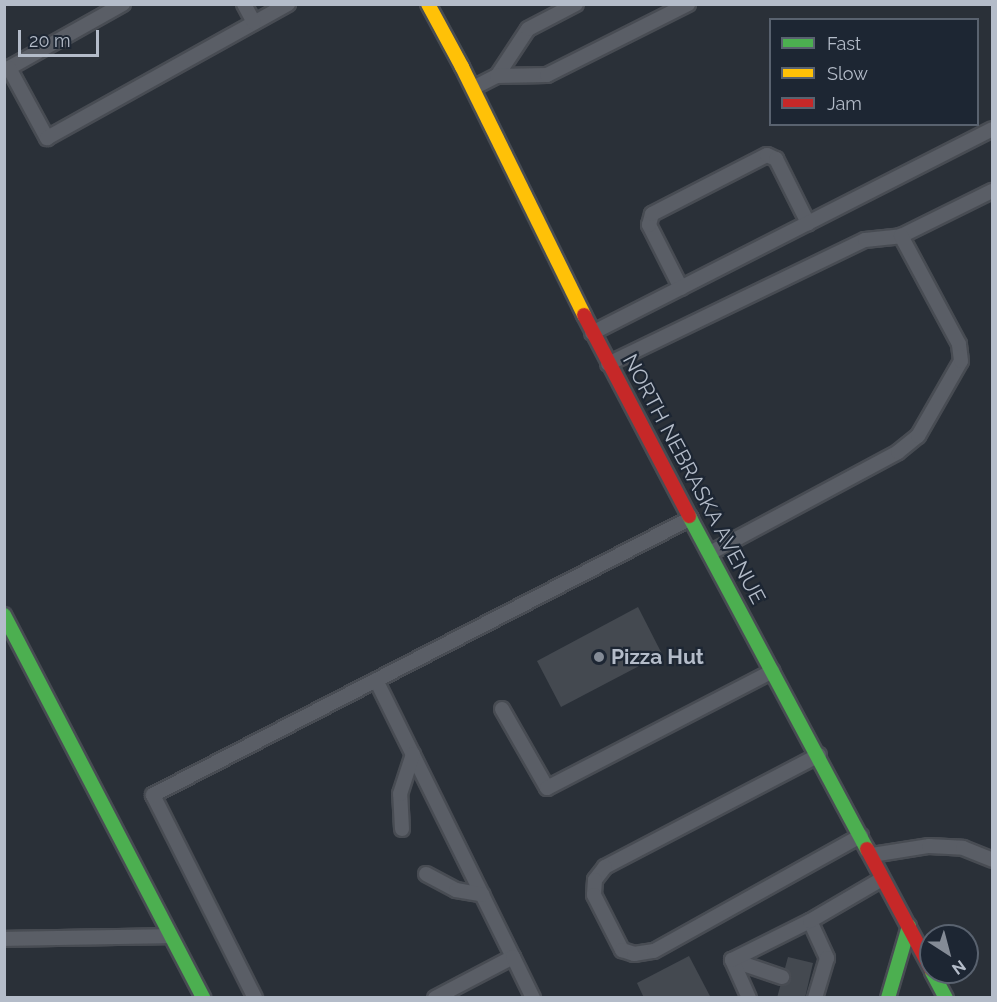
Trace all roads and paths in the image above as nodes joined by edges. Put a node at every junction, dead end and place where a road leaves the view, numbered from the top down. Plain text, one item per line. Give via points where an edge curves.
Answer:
1 (123, 4) edge
2 (244, 4) edge
3 (288, 4) edge
4 (428, 4) edge
5 (576, 4) edge
6 (688, 4) edge
7 (254, 23) junction
8 (497, 76) junction
9 (472, 88) junction
10 (993, 129) edge
11 (993, 191) edge
12 (808, 223) junction
13 (901, 236) junction
14 (681, 288) junction
15 (592, 333) junction
16 (608, 364) junction
17 (691, 518) junction
18 (710, 553) junction
19 (4, 615) edge
20 (773, 671) junction
21 (376, 680) junction
22 (502, 709) dead end
23 (413, 754) junction
24 (819, 755) junction
25 (402, 830) dead end
26 (862, 836) junction
27 (872, 855) junction
28 (993, 860) edge
29 (426, 874) dead end
30 (884, 878) junction
31 (483, 895) junction
32 (810, 921) junction
33 (909, 926) junction
34 (172, 936) junction
35 (4, 939) edge
36 (919, 946) edge
37 (513, 957) junction
38 (732, 960) junction
39 (782, 977) dead end
40 (938, 984) edge
41 (813, 992) edge
42 (203, 998) edge
43 (255, 998) edge
44 (435, 998) edge
45 (533, 998) edge
46 (748, 998) edge
47 (888, 998) edge
48 (945, 998) edge

1 - 7 lane via 9,68 47,138
2 - 7 lane
3 - 7 lane
4 - 9 main road, NORTH NEBRASKA AVENUE
5 - 8 lane via 528,29
6 - 8 lane via 547,75
8 - 9 lane
9 - 15 main road, NORTH NEBRASKA AVENUE
10 - 12 lane
11 - 13 lane
12 - 14 lane
12 - 14 lane via 776,159 767,155 652,213 649,225
13 - 16 lane via 865,240
13 - 18 lane via 959,344 961,361 918,436 898,452
14 - 15 lane
15 - 16 main road, NORTH NEBRASKA AVENUE
16 - 17 main road, NORTH NEBRASKA AVENUE
17 - 18 main road, NORTH NEBRASKA AVENUE
17 - 21 lane
18 - 20 main road, NORTH NEBRASKA AVENUE
19 - 34 main road
20 - 22 lane via 547,788
20 - 24 main road, NORTH NEBRASKA AVENUE
21 - 23 lane
21 - 43 lane via 153,795
23 - 25 lane via 400,794
23 - 31 lane
24 - 26 main road, NORTH NEBRASKA AVENUE
24 - 26 lane via 605,867 595,880 594,895 622,950 634,954 654,951
26 - 27 main road, NORTH NEBRASKA AVENUE
27 - 28 lane via 929,846 963,848
27 - 30 main road, NORTH NEBRASKA AVENUE
29 - 31 lane via 456,890
30 - 32 lane
30 - 33 main road, NORTH NEBRASKA AVENUE
31 - 37 lane
32 - 38 lane
32 - 41 lane via 827,958
33 - 36 main road, NORTH NEBRASKA AVENUE
33 - 47 main road
34 - 35 lane
34 - 42 main road
37 - 44 lane
37 - 45 lane
38 - 39 lane
38 - 46 lane
40 - 48 main road, NORTH NEBRASKA AVENUE

